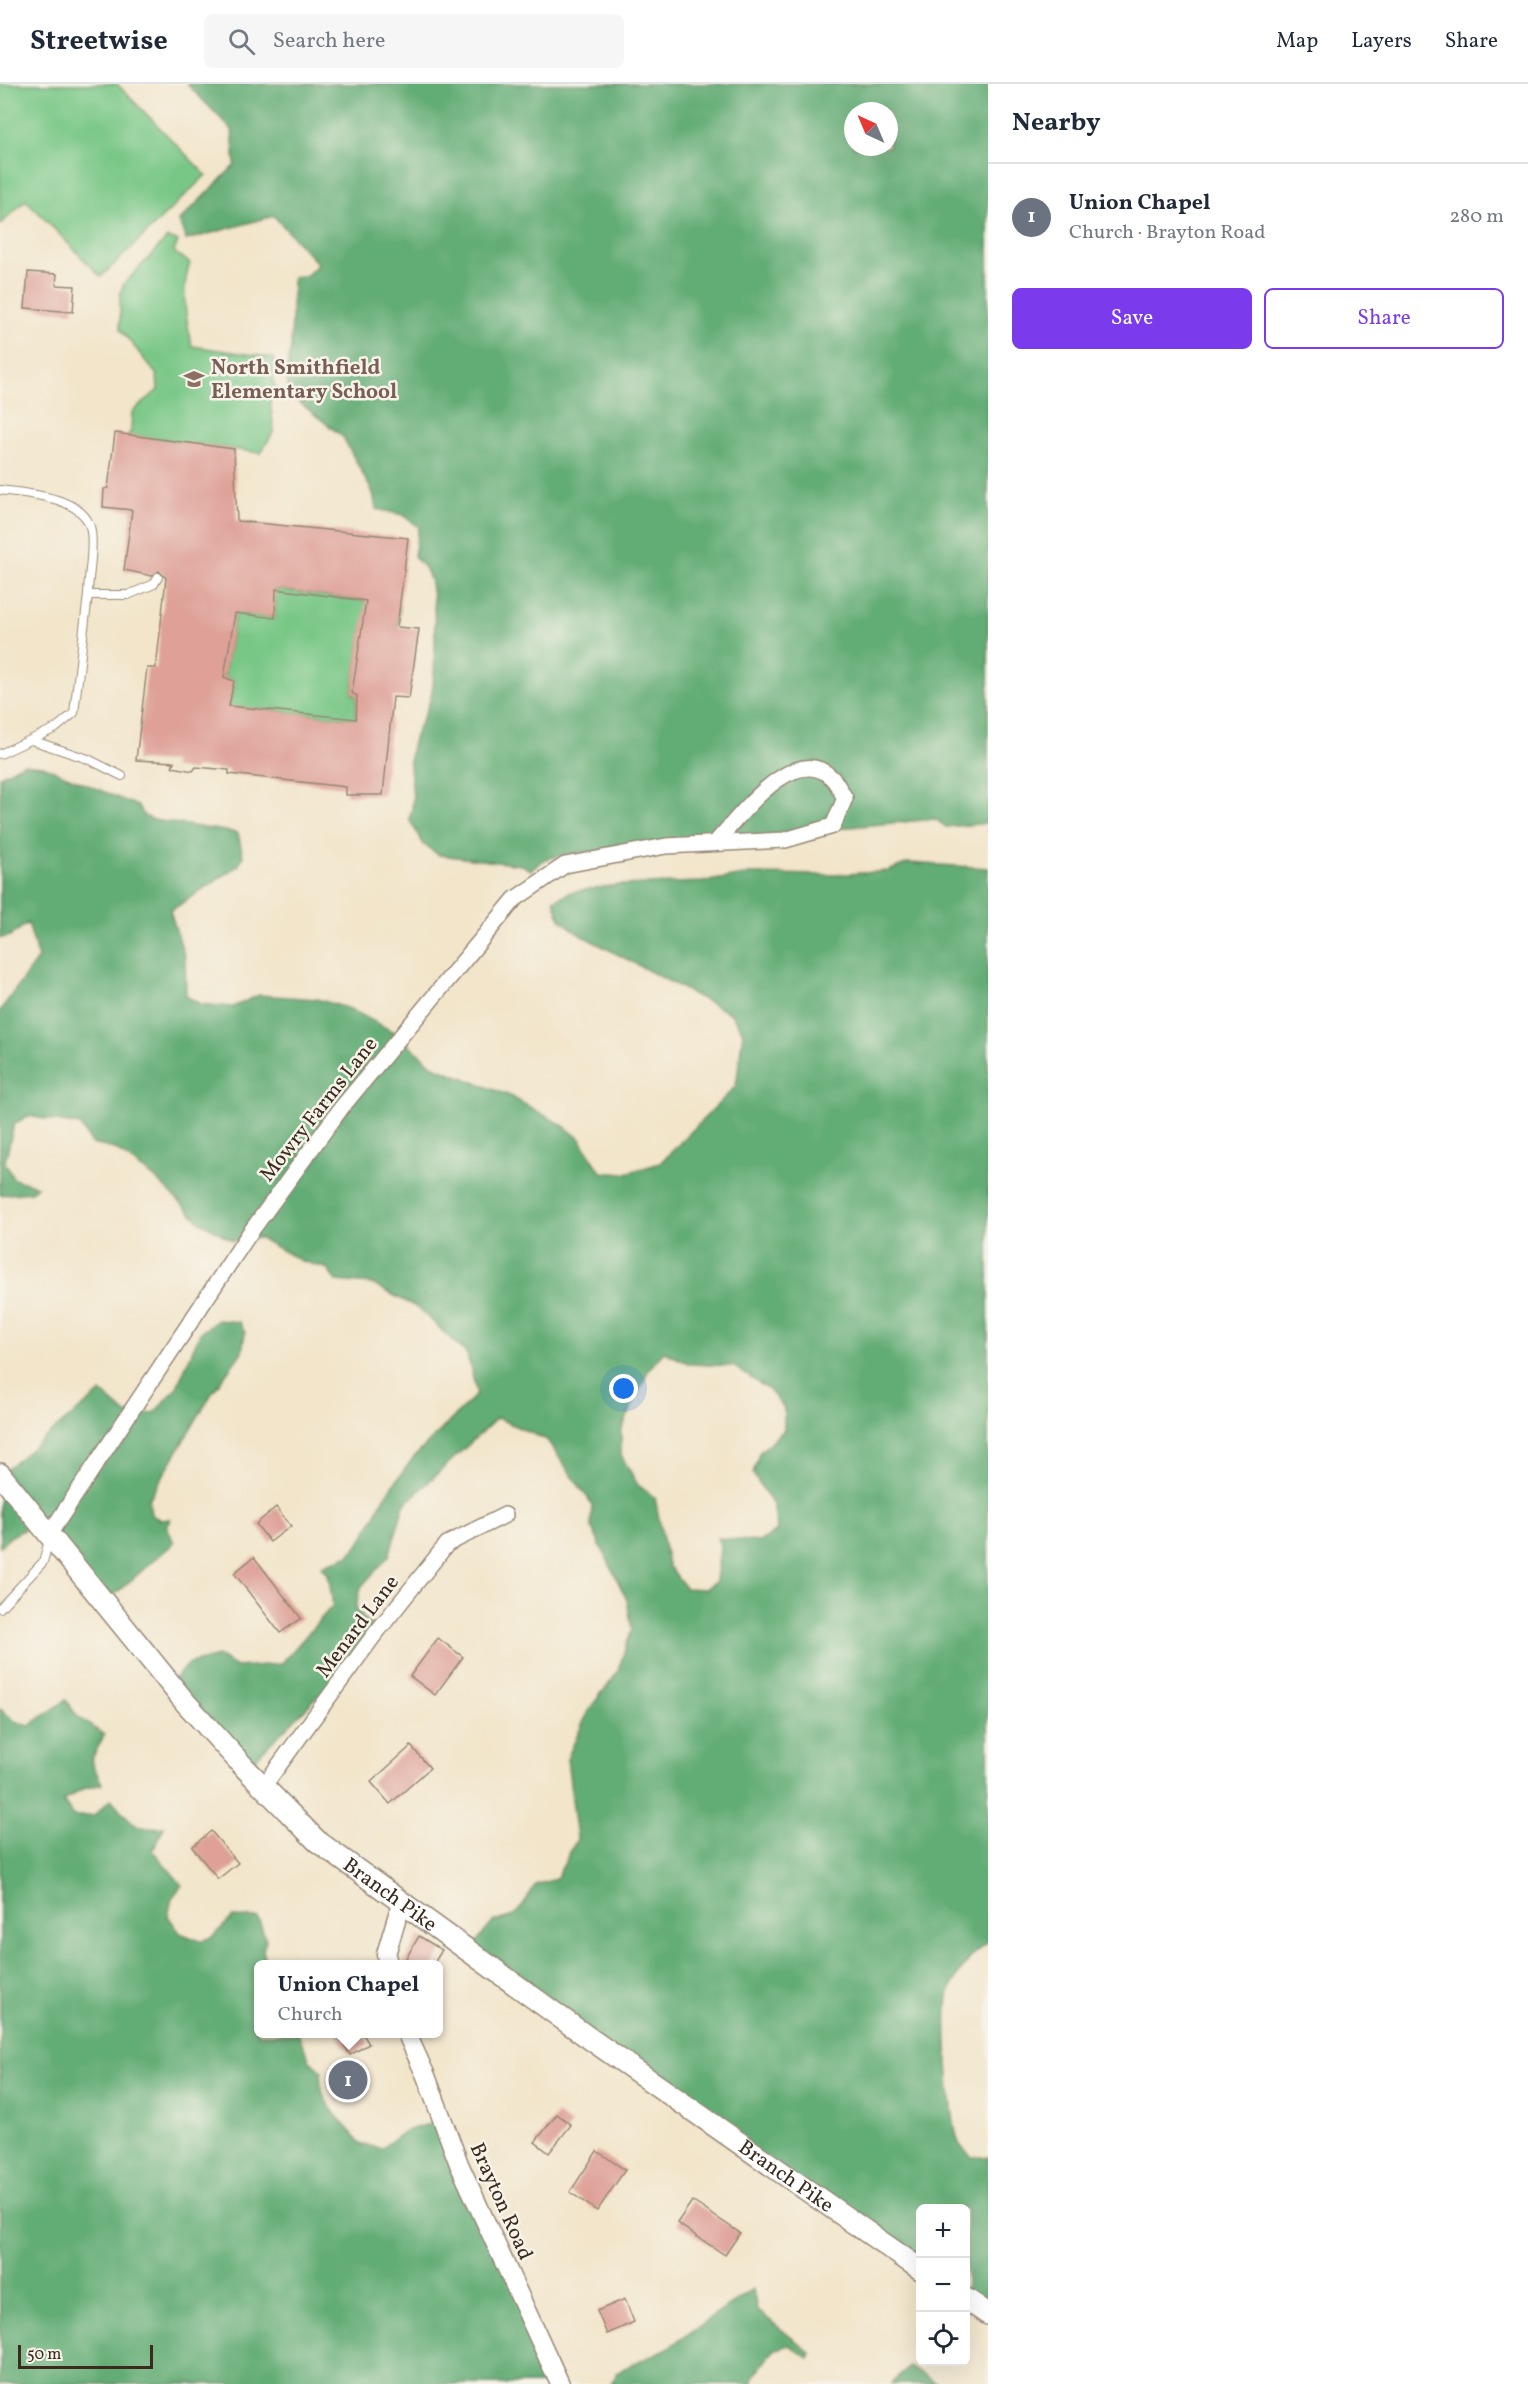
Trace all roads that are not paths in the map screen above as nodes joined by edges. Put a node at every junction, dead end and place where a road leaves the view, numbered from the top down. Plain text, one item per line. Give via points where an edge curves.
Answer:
1 (0, 490) edge
2 (158, 577) dead end
3 (88, 596) junction
4 (31, 740) junction
5 (0, 754) edge
6 (122, 776) dead end
7 (715, 843) junction
8 (0, 1474) edge
9 (505, 1515) dead end
10 (50, 1533) junction
11 (0, 1608) edge
12 (264, 1787) junction
13 (401, 1904) junction
14 (387, 1960) edge
15 (409, 2038) edge
16 (916, 2265) edge
17 (970, 2302) edge
18 (988, 2314) edge
19 (560, 2384) edge

1 - 3 lane via 59,499 80,512 91,529
2 - 3 lane via 154,584 128,595
3 - 4 lane via 74,713 56,728
4 - 5 lane
4 - 6 lane via 88,759
7 - 7 street, Mowry Farms Lane via 785,840 833,826 845,798 832,777 810,766 786,772
7 - 10 street, Mowry Farms Lane via 666,846 565,865 515,899 342,1107 269,1207
8 - 10 main road, Branch Pike
9 - 12 street, Menard Lane via 447,1544 372,1638
10 - 11 lane via 43,1562
10 - 12 main road, Branch Pike via 185,1702
12 - 13 main road, Branch Pike via 317,1841
13 - 14 street
13 - 16 main road, Branch Pike
15 - 19 street, Brayton Road via 459,2164
17 - 18 main road

